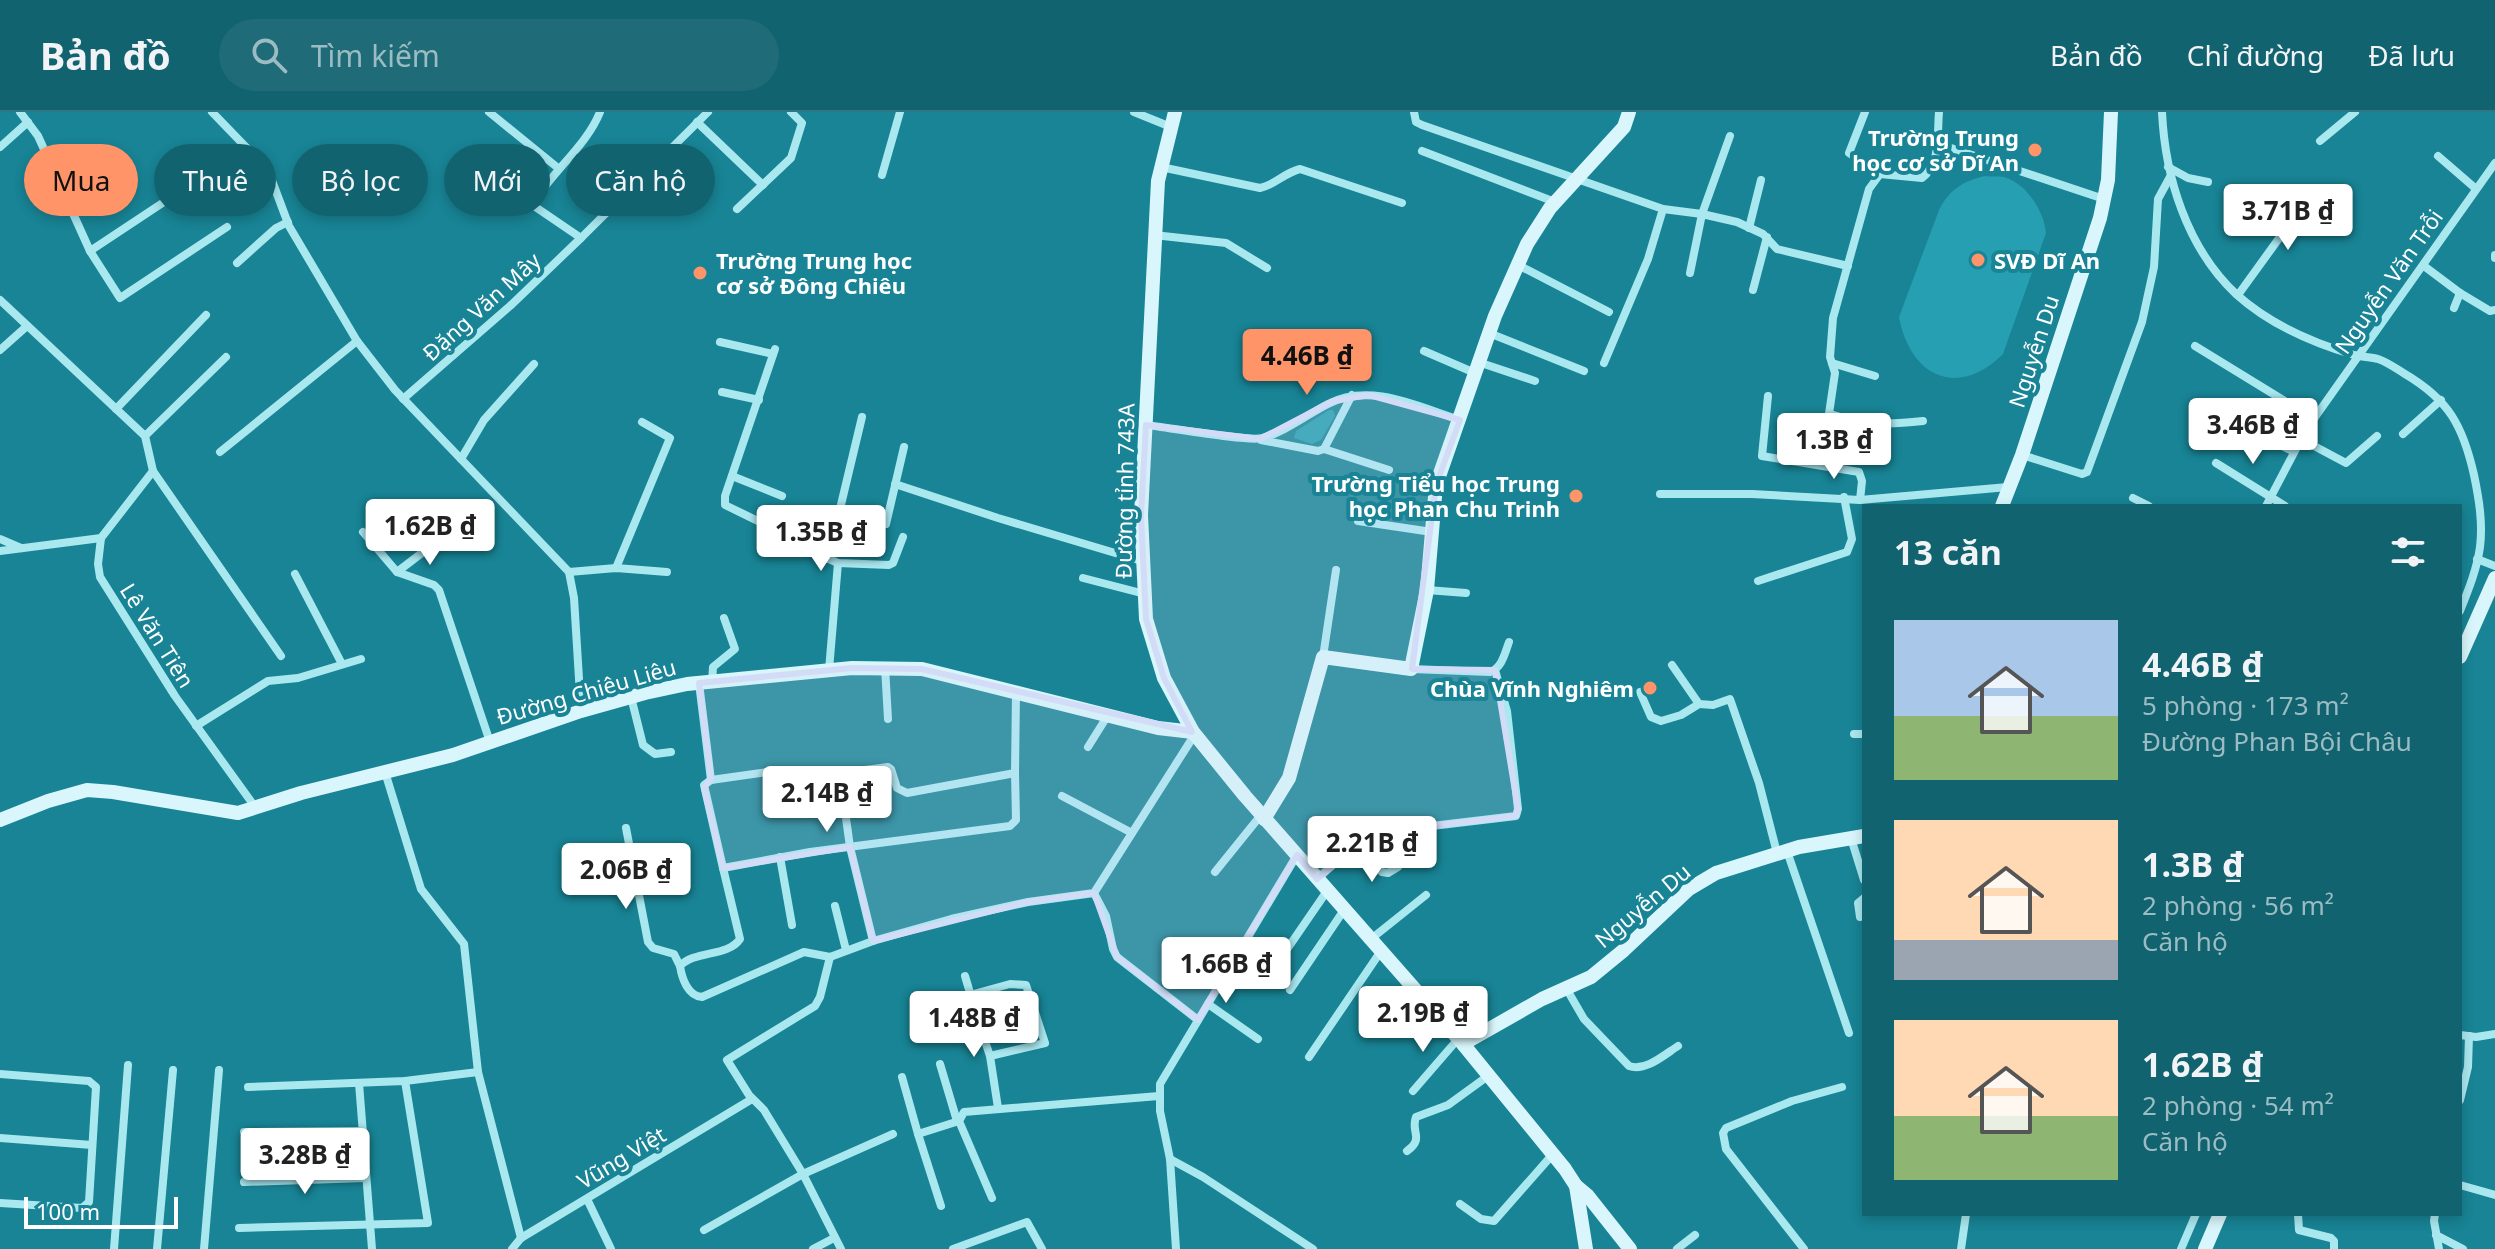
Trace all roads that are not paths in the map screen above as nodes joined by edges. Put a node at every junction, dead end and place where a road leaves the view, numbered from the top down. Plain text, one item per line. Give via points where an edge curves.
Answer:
1 (20, 112) edge
2 (212, 112) edge
3 (489, 112) edge
4 (600, 112) edge
5 (708, 112) edge
6 (791, 112) edge
7 (900, 112) edge
8 (1134, 112) edge
9 (1414, 112) edge
10 (1629, 112) edge
11 (1865, 112) edge
12 (1939, 112) edge
13 (2111, 112) edge
14 (2162, 112) edge
15 (2355, 112) edge
16 (1173, 119) edge
17 (28, 122) junction
18 (697, 122) junction
19 (1730, 136) dead end
20 (2320, 141) dead end
21 (1936, 143) junction
22 (0, 147) edge
23 (1422, 151) dead end
24 (2438, 156) dead end
25 (2495, 163) edge
26 (1161, 167) junction
27 (2168, 167) junction
28 (558, 168) junction
29 (1880, 174) junction
30 (882, 175) dead end
31 (1578, 177) junction
32 (2170, 177) junction
33 (1761, 180) dead end
34 (2208, 182) dead end
35 (763, 185) junction
36 (2475, 188) junction
37 (2314, 190) dead end
38 (2104, 199) junction
39 (1555, 202) junction
40 (1402, 203) dead end
41 (154, 209) edge
42 (737, 209) dead end
43 (1663, 209) junction
44 (1702, 214) junction
45 (288, 222) junction
46 (227, 227) dead end
47 (1749, 228) junction
48 (1154, 235) junction
49 (1767, 237) junction
50 (581, 238) junction
51 (90, 251) junction
52 (237, 263) dead end
53 (1518, 265) junction
54 (1848, 266) junction
55 (2424, 266) junction
56 (1267, 268) dead end
57 (1690, 273) dead end
58 (1753, 290) dead end
59 (2460, 293) junction
60 (2238, 295) junction
61 (0, 300) edge
62 (2454, 308) dead end
63 (2495, 310) edge
64 (1609, 312) dead end
65 (206, 315) dead end
66 (27, 326) junction
67 (1489, 333) junction
68 (357, 341) junction
69 (720, 342) dead end
70 (2195, 346) dead end
71 (0, 350) edge
72 (1424, 351) dead end
73 (2358, 356) junction
74 (226, 357) dead end
75 (1604, 363) dead end
76 (1832, 363) junction
77 (534, 364) dead end
78 (1477, 367) junction
79 (1584, 371) dead end
80 (1875, 376) dead end
81 (1535, 381) dead end
82 (722, 392) dead end
83 (1352, 395) junction
84 (1768, 396) dead end
85 (403, 399) junction
86 (759, 400) junction
87 (2441, 400) junction
88 (116, 409) junction
89 (1830, 414) junction
90 (862, 417) dead end
91 (2314, 419) junction
92 (1460, 420) junction
93 (1923, 421) dead end
94 (2234, 421) dead end
95 (642, 422) dead end
96 (1146, 425) junction
97 (1826, 434) dead end
98 (2403, 434) dead end
99 (145, 436) junction
100 (2377, 436) dead end
101 (1260, 439) junction
102 (2301, 439) junction
103 (904, 447) dead end
104 (1324, 449) junction
105 (220, 452) dead end
106 (2294, 452) junction
107 (2022, 455) junction
108 (461, 459) junction
109 (2216, 463) dead end
110 (1389, 470) dead end
111 (153, 471) junction
112 (732, 476) junction
113 (895, 484) junction
114 (2008, 487) junction
115 (1660, 494) dead end
116 (782, 496) dead end
117 (1844, 497) junction
118 (2133, 498) dead end
119 (1860, 500) junction
120 (2268, 502) edge
121 (2003, 504) edge
122 (2145, 504) edge
123 (417, 507) dead end
124 (1358, 521) dead end
125 (886, 524) dead end
126 (363, 532) dead end
127 (1432, 532) junction
128 (444, 536) dead end
129 (903, 537) dead end
130 (101, 538) junction
131 (0, 539) edge
132 (371, 542) junction
133 (22, 548) junction
134 (0, 551) edge
135 (828, 559) junction
136 (2477, 559) junction
137 (1142, 561) junction
138 (838, 563) junction
139 (2495, 566) edge
140 (616, 568) junction
141 (1336, 570) dead end
142 (397, 572) junction
143 (569, 572) junction
144 (667, 572) dead end
145 (295, 574) dead end
146 (1083, 578) dead end
147 (2495, 578) edge
148 (2462, 579) edge
149 (1758, 581) dead end
150 (2471, 582) junction
151 (1427, 590) junction
152 (1466, 593) dead end
153 (1145, 594) junction
154 (2462, 606) edge
155 (724, 618) dead end
156 (1509, 642) dead end
157 (2462, 652) edge
158 (281, 656) dead end
159 (1323, 657) junction
160 (361, 659) dead end
161 (342, 664) junction
162 (1672, 665) dead end
163 (885, 667) junction
164 (1411, 669) junction
165 (829, 670) junction
166 (1495, 670) junction
167 (705, 683) junction
168 (1016, 691) junction
169 (1640, 692) dead end
170 (631, 697) junction
171 (1699, 704) junction
172 (581, 711) junction
173 (1108, 715) junction
174 (888, 719) dead end
175 (196, 726) junction
176 (1194, 733) junction
177 (1854, 734) dead end
178 (1862, 734) edge
179 (490, 742) junction
180 (1088, 747) dead end
181 (671, 752) dead end
182 (781, 770) dead end
183 (385, 772) junction
184 (1015, 773) junction
185 (811, 777) dead end
186 (711, 780) junction
187 (1062, 796) dead end
188 (255, 807) junction
189 (845, 811) junction
190 (863, 811) dead end
191 (803, 813) dead end
192 (1262, 817) junction
193 (0, 820) edge
194 (626, 828) dead end
195 (1132, 833) junction
196 (1858, 837) edge
197 (850, 847) junction
198 (1356, 847) junction
199 (1782, 852) junction
200 (1297, 855) junction
201 (780, 857) junction
202 (1862, 866) edge
203 (1398, 867) dead end
204 (723, 868) junction
205 (1215, 872) dead end
206 (1317, 879) junction
207 (1327, 891) junction
208 (1094, 893) junction
209 (1426, 895) dead end
210 (1862, 900) edge
211 (835, 906) dead end
212 (1344, 910) junction
213 (1860, 917) dead end
214 (792, 925) dead end
215 (1371, 939) junction
216 (873, 941) junction
217 (846, 950) junction
218 (1381, 951) junction
219 (830, 957) junction
220 (1281, 958) dead end
221 (680, 966) junction
222 (965, 976) dead end
223 (1565, 988) junction
224 (1290, 990) dead end
225 (970, 995) junction
226 (1208, 1004) junction
227 (1198, 1020) junction
228 (1849, 1033) dead end
229 (2495, 1034) edge
230 (2465, 1036) edge
231 (1258, 1039) dead end
232 (1460, 1041) junction
233 (1678, 1046) dead end
234 (990, 1056) junction
235 (1309, 1057) dead end
236 (940, 1064) dead end
237 (128, 1065) dead end
238 (173, 1070) dead end
239 (219, 1070) dead end
240 (478, 1072) junction
241 (0, 1074) edge
242 (1488, 1076) junction
243 (902, 1077) dead end
244 (405, 1081) junction
245 (359, 1083) junction
246 (248, 1087) dead end
247 (1842, 1087) dead end
248 (1413, 1091) dead end
249 (2462, 1092) edge
250 (1159, 1096) junction
251 (752, 1099) junction
252 (998, 1108) junction
253 (958, 1122) junction
254 (363, 1131) junction
255 (244, 1132) dead end
256 (893, 1134) dead end
257 (918, 1134) junction
258 (0, 1138) edge
259 (92, 1145) junction
260 (1407, 1151) dead end
261 (1553, 1154) junction
262 (1170, 1159) junction
263 (803, 1174) junction
264 (365, 1178) junction
265 (244, 1182) dead end
266 (1576, 1186) junction
267 (2462, 1186) edge
268 (2495, 1195) edge
269 (992, 1198) dead end
270 (587, 1199) junction
271 (0, 1203) edge
272 (1460, 1204) dead end
273 (941, 1206) dead end
274 (1966, 1216) edge
275 (2195, 1216) edge
276 (2219, 1216) edge
277 (2298, 1216) edge
278 (2435, 1216) edge
279 (371, 1225) junction
280 (239, 1228) dead end
281 (704, 1230) dead end
282 (1695, 1235) dead end
283 (2436, 1235) junction
284 (521, 1238) junction
285 (834, 1238) junction
286 (114, 1249) edge
287 (157, 1249) edge
288 (204, 1249) edge
289 (372, 1249) edge
290 (512, 1249) edge
291 (611, 1249) edge
292 (813, 1249) edge
293 (841, 1249) edge
294 (953, 1249) edge
295 (1042, 1249) edge
296 (1176, 1249) edge
297 (1313, 1249) edge
298 (1586, 1249) edge
299 (1630, 1249) edge
300 (1677, 1249) edge
301 (1804, 1249) edge
302 (1961, 1249) edge
303 (2181, 1249) edge
304 (2205, 1249) edge
305 (2334, 1249) edge
306 (2439, 1249) edge
307 (2463, 1249) edge

1 - 17 street
2 - 45 street via 268,170
3 - 28 street
4 - 28 street
5 - 18 street, Đặng Văn Mây
6 - 35 street via 802,123 791,158
7 - 30 street
8 - 16 street
9 - 31 street via 1422,125
10 - 31 street via 1624,127
11 - 29 street via 1849,153
12 - 21 street
13 - 38 street, Nguyễn Du
14 - 27 street
15 - 20 street
16 - 26 street, Đường tỉnh 743A
17 - 22 street
17 - 51 street
18 - 35 street
18 - 50 street, Đặng Văn Mây
19 - 44 street
21 - 29 street via 1931,171 1922,178
21 - 38 street
23 - 39 street
24 - 36 street
25 - 36 street, Nguyễn Văn Trỗi
26 - 40 street via 1260,188 1300,169
26 - 48 street, Đường tỉnh 743A
27 - 32 street
27 - 34 street
28 - 50 street via 534,206
29 - 54 street via 1869,189
31 - 39 street
31 - 43 street
32 - 60 street via 2180,208 2210,263
32 - 107 street via 2158,199 2154,267 2142,322 2087,472
33 - 47 street
35 - 42 street
36 - 55 street, Nguyễn Văn Trỗi
37 - 60 street
38 - 107 street, Nguyễn Du
39 - 53 street
41 - 51 street
43 - 44 street
43 - 75 street
44 - 47 street
44 - 57 street
45 - 52 street
45 - 68 street
46 - 51 street via 120,298
47 - 49 street
48 - 56 street via 1226,243
48 - 96 street, Đường tỉnh 743A
49 - 54 street via 1782,251
49 - 58 street
50 - 85 street, Đặng Văn Mây
53 - 64 street
53 - 67 street
54 - 76 street via 1833,318
55 - 59 street
55 - 73 street, Nguyễn Văn Trỗi
59 - 62 street
59 - 63 street
60 - 73 street via 2291,330
61 - 66 street
65 - 88 street
66 - 71 street
66 - 88 street
67 - 78 street
67 - 79 street
68 - 85 street
68 - 105 street
69 - 86 street via 774,351
70 - 91 street
72 - 78 street
73 - 87 street via 2377,359
73 - 91 street, Nguyễn Văn Trỗi
74 - 99 street
76 - 80 street
76 - 89 street
77 - 108 street via 484,420
78 - 81 street
78 - 92 street
82 - 86 street
83 - 92 street via 1384,396
83 - 101 street
83 - 104 street
84 - 119 street via 1762,456 1859,472
85 - 108 street
86 - 112 street
87 - 98 street
87 - 136 street via 2467,443 2481,522
88 - 99 street
89 - 93 street via 1880,425
89 - 97 street
90 - 135 street
91 - 102 street, Nguyễn Văn Trỗi
92 - 127 street via 1436,485
94 - 106 street
95 - 140 street via 670,438
96 - 101 street
96 - 137 street, Đường tỉnh 743A
99 - 111 street
100 - 102 street via 2346,463
101 - 104 street
102 - 106 street, Nguyễn Văn Trỗi
103 - 113 street
104 - 110 street
106 - 120 street, Nguyễn Văn Trỗi
107 - 114 street, Nguyễn Du
108 - 143 street
109 - 120 street
111 - 130 street
111 - 158 street
112 - 116 street
112 - 135 street via 724,501 728,508
113 - 125 street
113 - 137 street
114 - 119 street
114 - 121 street, Nguyễn Du
115 - 117 street
117 - 119 street
117 - 149 street via 1852,539 1847,552
118 - 122 street
123 - 132 street
124 - 127 street
126 - 132 street
127 - 151 street
128 - 142 street
129 - 138 street via 889,565
130 - 133 street
130 - 175 street, Lê Văn Tiên via 100,577
131 - 133 street
132 - 142 street
133 - 134 street
135 - 138 street
136 - 139 street
136 - 150 street
137 - 153 street, Đường tỉnh 743A
138 - 165 street
140 - 143 street
140 - 144 street
141 - 159 street
142 - 179 street via 439,590
143 - 172 street
145 - 161 street
146 - 153 street
147 - 157 street
148 - 150 street
150 - 154 street
151 - 152 street
151 - 164 street
153 - 176 street, Đường tỉnh 743A via 1159,666
155 - 167 street via 735,649 713,667
156 - 166 street
159 - 164 street
159 - 192 street via 1289,778
160 - 161 street
161 - 175 street via 268,681
162 - 171 street
163 - 165 street, Đường Chiêu Liêu
163 - 168 street, Đường Chiêu Liêu via 922,669
163 - 174 street
164 - 166 street
165 - 167 street, Đường Chiêu Liêu
166 - 198 street via 1507,711 1516,816 1373,833
167 - 170 street, Đường Chiêu Liêu
167 - 186 street
168 - 173 street, Đường Chiêu Liêu
168 - 184 street
169 - 171 street via 1651,717 1661,721
170 - 172 street, Đường Chiêu Liêu
170 - 181 street via 643,745 655,754
171 - 199 street via 1730,699
172 - 179 street, Đường Chiêu Liêu
173 - 176 street, Đường Chiêu Liêu
173 - 180 street
175 - 188 street, Lê Văn Tiên
176 - 192 street, Đường tỉnh 743A
176 - 195 street
177 - 178 street
179 - 183 street, Đường Chiêu Liêu
182 - 186 street
183 - 188 street, Đường Chiêu Liêu
183 - 240 street via 421,889 464,944
184 - 185 street via 907,793 897,788 888,767
184 - 197 street via 1016,820 1010,826
186 - 204 street via 704,788
187 - 195 street
188 - 193 street, Đường Chiêu Liêu via 238,813 87,790
189 - 190 street
189 - 191 street
189 - 197 street
192 - 200 street, Đường tỉnh 743A
192 - 205 street
194 - 221 street via 648,942 673,953
195 - 208 street
196 - 199 street, Nguyễn Du
196 - 202 street
197 - 201 street
197 - 216 street
198 - 203 street via 1382,872
198 - 206 street
199 - 223 street, Nguyễn Du via 1716,873 1689,889 1591,977
199 - 228 street
200 - 206 street, Đường tỉnh 743A
200 - 226 street
201 - 204 street
201 - 214 street
204 - 221 street via 738,943
206 - 207 street, Đường tỉnh 743A
207 - 212 street, Đường tỉnh 743A
207 - 220 street
208 - 216 street via 1028,902
208 - 227 street via 1117,957
209 - 215 street
210 - 213 street
211 - 217 street
212 - 215 street, Đường tỉnh 743A
212 - 224 street
215 - 218 street, Đường tỉnh 743A
216 - 217 street
217 - 219 street
218 - 232 street, Đường tỉnh 743A
218 - 235 street
219 - 221 street via 810,951 797,954 702,997 691,994
219 - 251 street via 815,1006 727,1060
222 - 225 street
223 - 232 street, Nguyễn Du
223 - 233 street via 1584,1019 1629,1066 1644,1066
225 - 234 street
225 - 234 street via 1010,984 1029,988 1045,1043
226 - 227 street
226 - 231 street
227 - 250 street via 1165,1073
229 - 230 street
230 - 249 street via 2468,1067
232 - 242 street, Đường tỉnh 743A
232 - 248 street, Nguyễn Du
234 - 252 street
236 - 253 street
237 - 286 street
238 - 287 street
239 - 288 street
240 - 244 street
240 - 284 street
241 - 259 street via 95,1084
242 - 260 street via 1448,1105 1416,1117 1417,1140
242 - 261 street, Đường tỉnh 743A
243 - 257 street
244 - 245 street
244 - 279 street via 429,1219 426,1224
245 - 246 street
245 - 254 street
247 - 301 street via 1792,1101 1723,1133 1726,1149
250 - 252 street
250 - 262 street
251 - 263 street
251 - 270 street, Vũng Việt
252 - 253 street via 964,1112
253 - 257 street
253 - 269 street
254 - 255 street
254 - 264 street
256 - 263 street
257 - 273 street
258 - 259 street
259 - 271 street via 86,1206
261 - 266 street, Đường tỉnh 743A
261 - 272 street via 1494,1221 1481,1219
262 - 296 street
262 - 297 street
263 - 281 street
263 - 285 street
264 - 265 street
264 - 279 street
266 - 298 street, Đường tỉnh 743A
266 - 299 street
267 - 268 street
270 - 284 street, Vũng Việt
270 - 291 street
274 - 302 street
275 - 303 street
276 - 304 street
277 - 305 street via 2299,1230 2331,1238
278 - 283 street
279 - 280 street
279 - 289 street
282 - 300 street
283 - 306 street
283 - 307 street
284 - 290 street, Vũng Việt
285 - 292 street
285 - 293 street
294 - 295 street via 1022,1222 1031,1225

